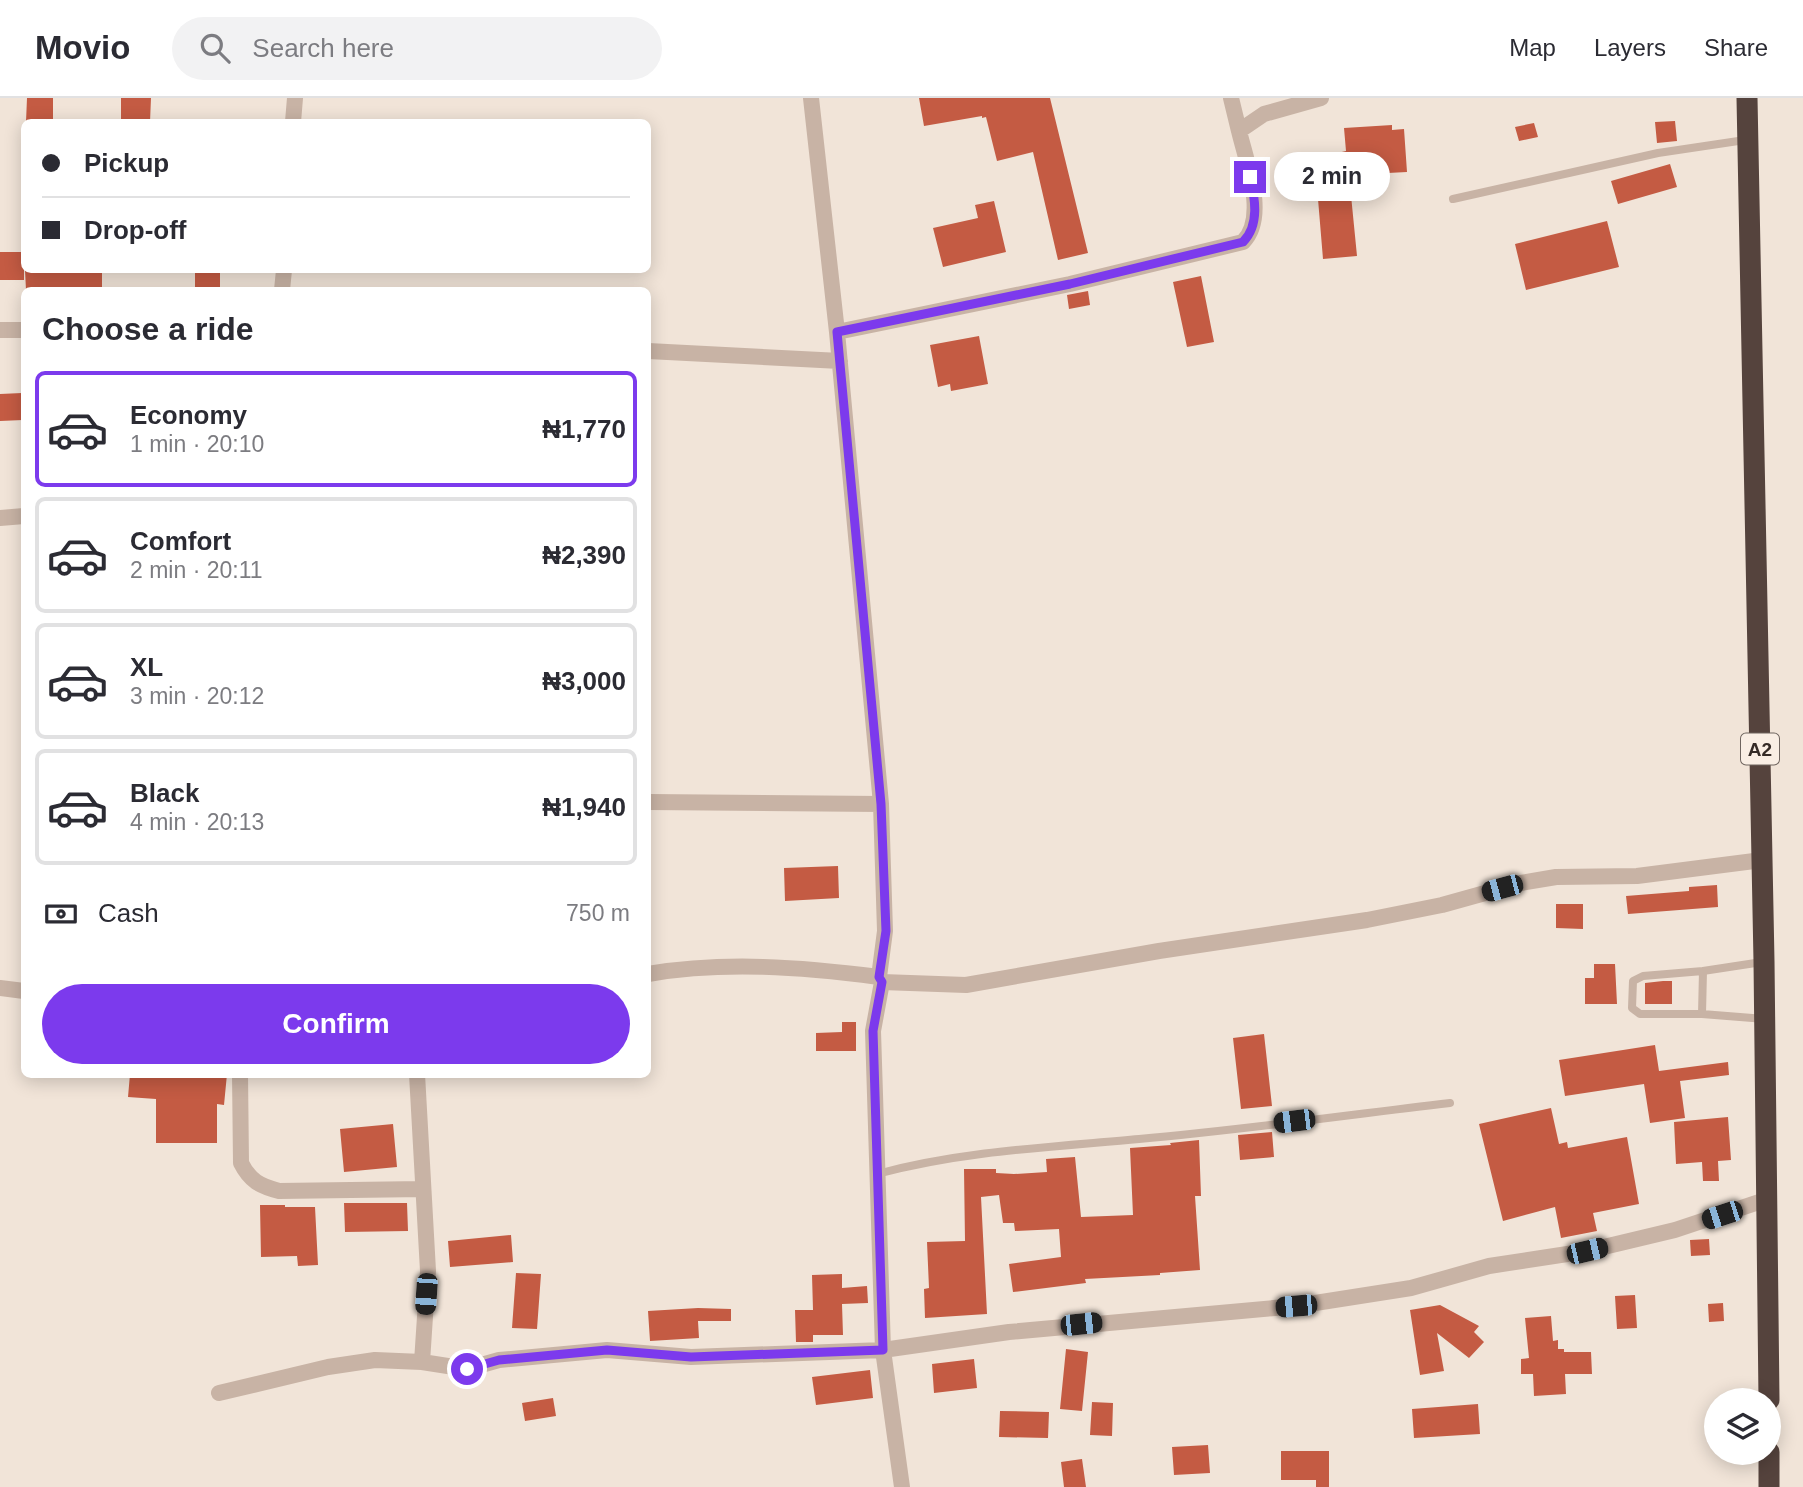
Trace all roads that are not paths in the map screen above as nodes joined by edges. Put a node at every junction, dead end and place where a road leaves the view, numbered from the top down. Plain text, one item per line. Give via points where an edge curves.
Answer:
1 (295, 98) edge
2 (811, 98) edge
3 (1231, 98) edge
4 (1321, 98) edge
5 (1747, 98) edge
6 (293, 119) edge
7 (1239, 131) junction
8 (1747, 140) junction
9 (1453, 199) dead end
10 (0, 330) edge
11 (21, 330) edge
12 (837, 332) junction
13 (651, 351) edge
14 (840, 361) junction
15 (21, 516) edge
16 (0, 518) edge
17 (651, 802) edge
18 (881, 804) junction
19 (1762, 860) junction
20 (1765, 961) junction
21 (1703, 971) junction
22 (651, 974) edge
23 (880, 980) junction
24 (0, 988) edge
25 (21, 991) edge
26 (1702, 1014) junction
27 (1765, 1019) junction
28 (240, 1078) edge
29 (417, 1078) edge
30 (1450, 1103) dead end
31 (877, 1174) junction
32 (423, 1189) junction
33 (1768, 1199) junction
34 (883, 1350) junction
35 (422, 1362) junction
36 (1769, 1388) edge
37 (219, 1392) dead end
38 (1769, 1465) edge
39 (902, 1487) edge
40 (1769, 1487) edge

1 - 6 street
2 - 12 street
3 - 7 street
4 - 7 street via 1264,114
5 - 8 highway, A2
7 - 12 street via 1255,200 1254,220 1243,242 1070,284
8 - 9 lane via 1658,153
8 - 19 highway, A2
10 - 11 street
12 - 14 street
13 - 14 street
14 - 18 street
15 - 16 street
17 - 18 street
18 - 23 street via 886,931
19 - 20 highway, A2
19 - 23 street via 1637,876 1556,877 1367,920 966,985
20 - 21 lane
20 - 27 highway, A2
21 - 26 lane
21 - 26 lane via 1643,976 1633,981 1632,988 1632,1008 1640,1014
22 - 23 street via 705,967 812,968
23 - 31 street via 873,1031
24 - 25 street
26 - 27 lane
27 - 33 highway, A2
28 - 32 street via 241,1163 258,1185 279,1191
29 - 32 street
30 - 31 lane via 1023,1148 923,1162
31 - 34 street
32 - 35 street via 428,1271
33 - 34 street via 1675,1230 1587,1251 1489,1266 1411,1288 1296,1306 1009,1332
33 - 36 highway, A2
34 - 35 street via 691,1357 607,1350 499,1360 467,1369
34 - 39 street
35 - 37 street via 375,1360
38 - 40 highway

